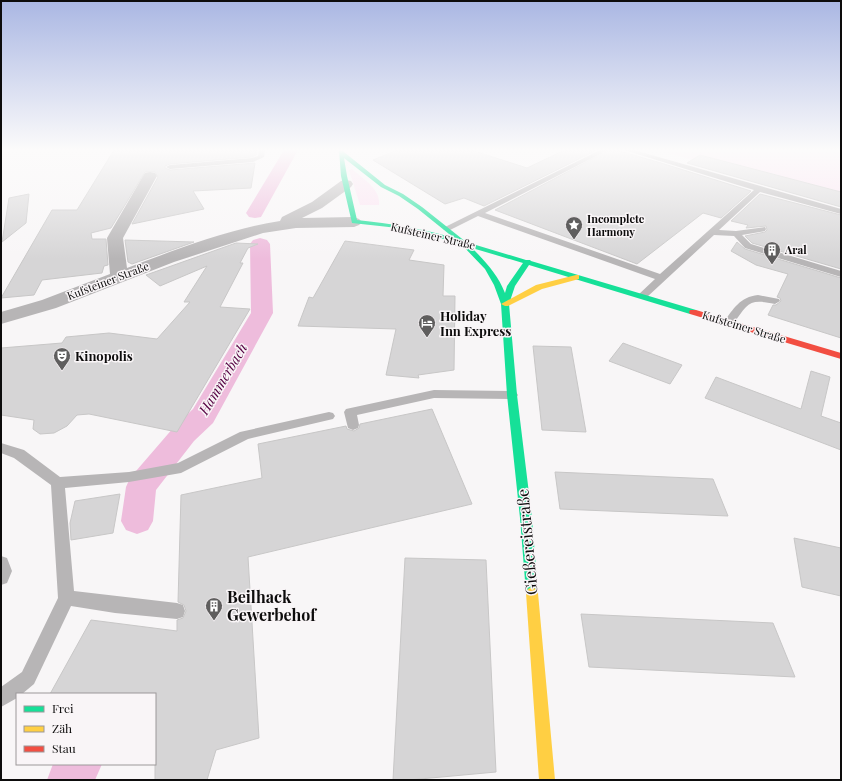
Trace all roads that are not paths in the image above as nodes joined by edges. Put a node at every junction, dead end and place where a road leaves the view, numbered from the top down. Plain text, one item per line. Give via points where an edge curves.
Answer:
1 (144, 186) edge
2 (343, 186) edge
3 (347, 186) edge
4 (383, 186) joint
5 (532, 186) edge
6 (750, 186) edge
7 (759, 189) junction
8 (389, 197) dead end
9 (841, 212) edge
10 (478, 213) junction
11 (386, 214) dead end
12 (354, 222) junction
13 (380, 224) junction
14 (276, 225) junction
15 (447, 228) junction
16 (762, 229) dead end
17 (711, 232) junction
18 (736, 234) junction
19 (463, 242) junction
20 (528, 261) junction
21 (841, 274) edge
22 (119, 276) junction
23 (577, 277) junction
24 (661, 278) junction
25 (642, 296) junction
26 (775, 301) dead end
27 (505, 304) junction
28 (1, 318) edge
29 (729, 322) junction
30 (841, 356) edge
31 (512, 396) junction
32 (329, 416) dead end
33 (353, 425) dead end
34 (1, 448) edge
35 (58, 483) junction
36 (1, 563) edge
37 (1, 578) edge
38 (66, 598) junction
39 (177, 611) dead end
40 (1, 698) edge
41 (547, 780) edge

1 - 22 street via 115,238
2 - 14 street via 317,206
3 - 12 main road
4 - 8 main road
4 - 15 main road, Gießereistraße via 405,197
5 - 10 lane
6 - 7 lane
7 - 9 lane
7 - 17 lane
10 - 15 lane
10 - 24 lane
11 - 13 main road
12 - 13 main road, Kufsteiner Straße
12 - 14 street, Kufsteiner Straße
13 - 19 main road, Kufsteiner Straße via 427,232
14 - 22 street, Kufsteiner Straße
15 - 19 main road, Gießereistraße
16 - 18 lane
17 - 18 lane
17 - 24 lane
18 - 21 lane via 748,246
19 - 20 main road, Kufsteiner Straße
19 - 27 main road, Gießereistraße via 488,268
20 - 23 main road, Kufsteiner Straße
20 - 27 main road, Gießereistraße via 511,286
22 - 28 street, Kufsteiner Straße via 48,304
23 - 25 main road, Kufsteiner Straße
23 - 27 main road via 545,284
24 - 25 lane
25 - 29 main road, Kufsteiner Straße
26 - 29 lane via 750,298
27 - 31 main road, Gießereistraße
29 - 30 main road, Kufsteiner Straße
31 - 33 lane via 434,394 350,412
31 - 41 main road, Gießereistraße via 526,518
32 - 35 lane via 245,435 181,468 129,477
34 - 35 lane via 19,454
35 - 38 lane
36 - 37 lane via 4,571
38 - 39 lane
38 - 40 lane via 28,678

